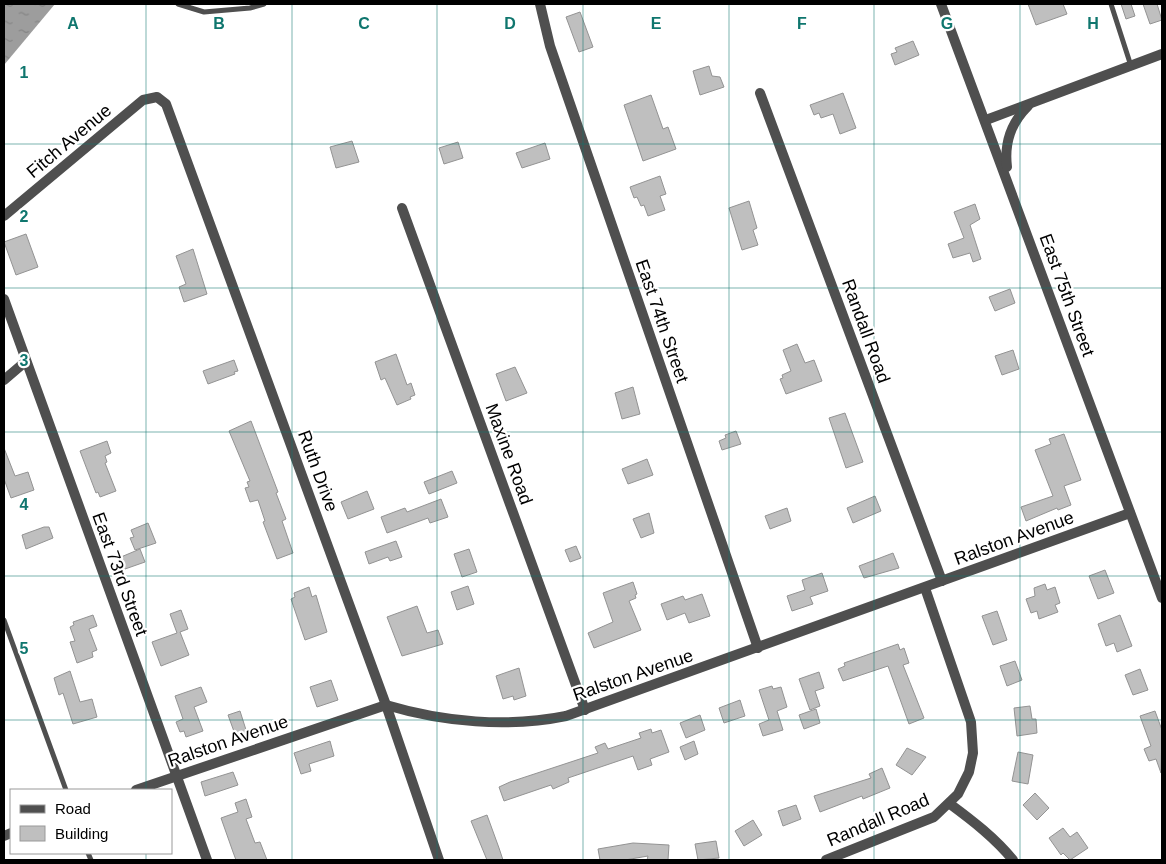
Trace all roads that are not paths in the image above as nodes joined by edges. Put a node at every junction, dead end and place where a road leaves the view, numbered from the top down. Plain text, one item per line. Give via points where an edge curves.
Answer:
1 (178, 4) edge
2 (264, 4) edge
3 (540, 4) edge
4 (941, 4) edge
5 (1111, 4) edge
6 (1162, 54) edge
7 (1131, 67) junction
8 (760, 93) dead end
9 (157, 97) joint
10 (1030, 104) junction
11 (986, 120) junction
12 (1010, 185) junction
13 (402, 208) dead end
14 (4, 216) edge
15 (4, 299) edge
16 (25, 362) junction
17 (4, 380) edge
18 (1130, 513) junction
19 (942, 581) junction
20 (925, 588) junction
21 (1162, 598) edge
22 (4, 620) edge
23 (758, 648) junction
24 (386, 705) junction
25 (585, 710) junction
26 (176, 776) junction
27 (66, 789) edge
28 (139, 789) edge
29 (950, 804) junction
30 (207, 860) edge
31 (439, 860) edge
32 (826, 860) edge
33 (1013, 860) edge

1 - 2 lane via 204,12
3 - 23 street, East 74th Street via 556,65
4 - 11 street, East 75th Street
5 - 7 lane
6 - 7 street
7 - 10 street
8 - 19 street, Randall Road
9 - 14 street, Fitch Avenue via 142,100
9 - 24 street, Ruth Drive via 166,104
10 - 11 street
10 - 12 street via 1009,132 1006,160
11 - 12 street, East 75th Street
12 - 18 street, East 75th Street
13 - 25 street, Maxine Road
15 - 16 street, East 73rd Street
16 - 17 street
16 - 26 street, East 73rd Street
18 - 19 street, Ralston Avenue
18 - 21 street, East 75th Street
19 - 20 street, Ralston Avenue
20 - 23 street, Ralston Avenue
20 - 29 street, Randall Road via 973,734 968,772
22 - 27 lane
23 - 25 street, Ralston Avenue
24 - 25 street, Ralston Avenue via 494,723 550,719
24 - 26 street, Ralston Avenue
24 - 31 street, Ruth Drive
26 - 28 street, Ralston Avenue
26 - 30 street, East 73rd Street
29 - 32 street, Randall Road via 925,822
29 - 33 street via 1002,846

